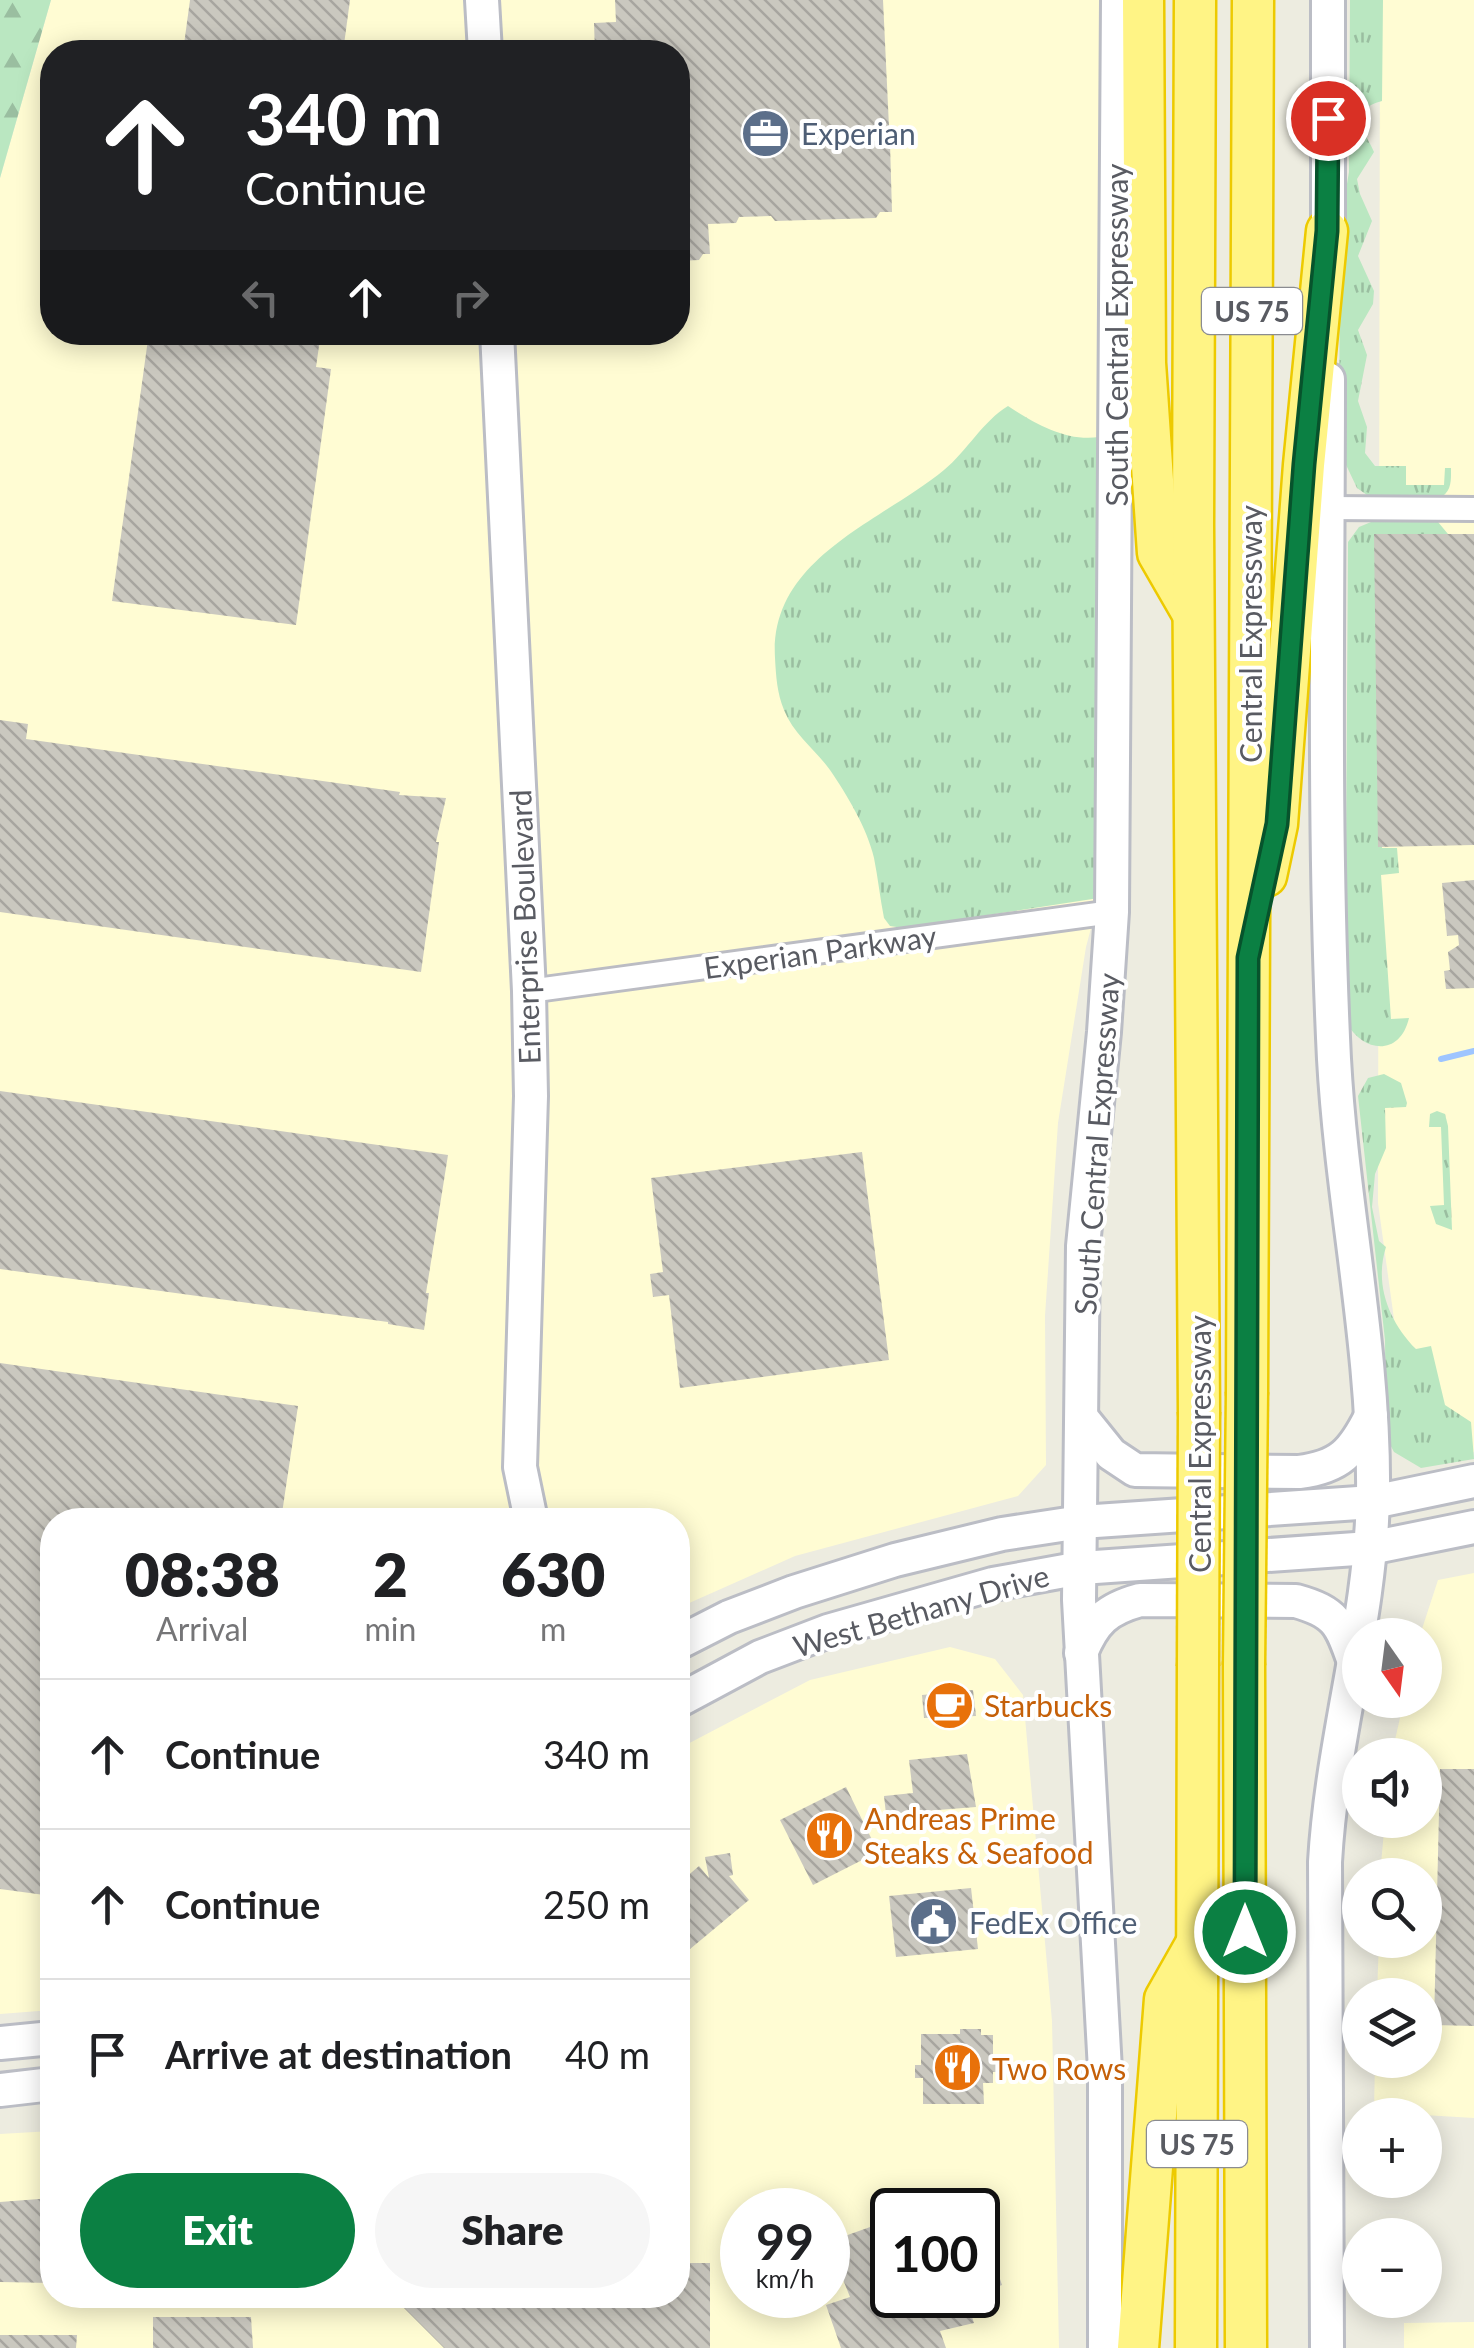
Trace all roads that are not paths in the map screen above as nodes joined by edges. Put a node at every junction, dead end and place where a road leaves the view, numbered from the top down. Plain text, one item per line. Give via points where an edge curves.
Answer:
1 (482, 0) edge
2 (1118, 0) edge
3 (1143, 0) edge
4 (1194, 0) edge
5 (1253, 0) edge
6 (1328, 0) edge
7 (484, 40) edge
8 (1327, 231) junction
9 (498, 345) edge
10 (1328, 508) junction
11 (1474, 509) edge
12 (1194, 616) junction
13 (1112, 912) junction
14 (1248, 958) junction
15 (528, 991) junction
16 (1372, 1416) junction
17 (1082, 1418) junction
18 (1082, 1458) junction
19 (1474, 1481) edge
20 (1373, 1502) junction
21 (529, 1508) edge
22 (1081, 1522) junction
23 (1474, 1527) edge
24 (1002, 1534) junction
25 (1370, 1548) junction
26 (1080, 1568) junction
27 (1361, 1618) edge
28 (1342, 1628) edge
29 (690, 1636) edge
30 (1081, 1654) junction
31 (690, 1694) edge
32 (1346, 1718) edge
33 (1198, 1940) junction
34 (40, 2039) edge
35 (0, 2043) edge
36 (40, 2085) edge
37 (0, 2090) edge
38 (1246, 2237) junction
39 (1105, 2348) edge
40 (1138, 2348) edge
41 (1196, 2348) edge
42 (1246, 2348) edge
43 (1271, 2348) edge
44 (1327, 2348) edge

1 - 7 main road
2 - 13 main road, South Central Expressway
3 - 12 highway via 1145,363 1158,553
4 - 12 highway, Central Expressway / US 75
5 - 14 highway, Central Expressway / US 75
6 - 8 main road
8 - 10 main road
8 - 14 highway via 1277,824
9 - 15 main road, Enterprise Boulevard
10 - 11 street
10 - 16 main road via 1334,1059
12 - 33 highway, Central Expressway / US 75, bridge
13 - 15 street, Experian Parkway
13 - 17 main road, South Central Expressway via 1082,1246
14 - 38 highway, Central Expressway / US 75, bridge
15 - 21 main road, Enterprise Boulevard via 520,1467
16 - 17 main road via 1343,1458 1299,1472 1135,1470 1111,1454
16 - 20 main road
17 - 18 main road, South Central Expressway
18 - 22 main road, South Central Expressway
18 - 24 main road via 1052,1504
19 - 20 main road, West Bethany Drive
20 - 22 main road, West Bethany Drive
20 - 25 main road
22 - 24 main road, West Bethany Drive
22 - 26 main road, South Central Expressway
23 - 25 main road, West Bethany Drive
24 - 29 main road, West Bethany Drive via 794,1592
25 - 26 main road, West Bethany Drive
25 - 27 main road
26 - 30 main road, South Central Expressway
26 - 31 main road, West Bethany Drive via 993,1584 828,1632 760,1656
28 - 30 main road via 1318,1607 1296,1601 1140,1600 1092,1626
30 - 39 main road, South Central Expressway via 1104,2010
32 - 44 main road via 1325,1862
33 - 40 highway via 1164,1999
33 - 41 highway, Central Expressway / US 75
34 - 35 main road
36 - 37 main road
38 - 42 highway, Central Expressway / US 75
38 - 43 highway

